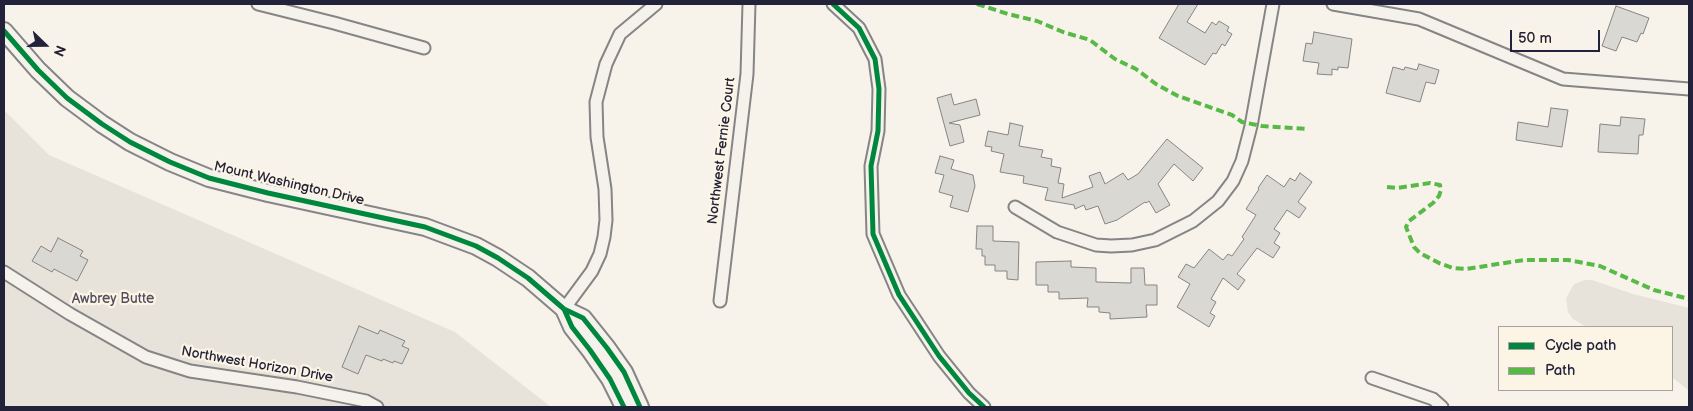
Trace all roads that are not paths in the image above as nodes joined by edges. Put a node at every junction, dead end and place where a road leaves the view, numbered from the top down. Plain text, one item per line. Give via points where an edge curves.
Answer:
1 (258, 4) edge
2 (656, 4) edge
3 (749, 4) edge
4 (833, 4) edge
5 (1273, 4) edge
6 (1333, 4) edge
7 (4, 31) edge
8 (424, 48) dead end
9 (1689, 89) edge
10 (1015, 208) dead end
11 (4, 272) edge
12 (720, 301) dead end
13 (564, 310) junction
14 (1372, 378) dead end
15 (377, 407) edge
16 (624, 407) edge
17 (640, 407) edge
18 (984, 407) edge
19 (1442, 407) edge

1 - 8 street
2 - 13 street via 620,34 606,64 596,102 597,137 605,189 604,237 592,271
3 - 12 street, Northwest Fernie Court via 747,74
4 - 18 street via 859,28 875,59 879,89 878,131 871,166 873,234 899,295 939,356
5 - 10 street via 1242,162 1218,201 1193,221 1155,240 1132,246 1096,245 1058,232
6 - 9 street via 1419,19 1563,80
7 - 13 main road, Mount Washington Drive via 67,98 130,142 170,162 217,180 448,234 498,258 528,278
11 - 15 street, Northwest Horizon Drive via 146,357 190,371 297,387 366,401
13 - 16 main road, Mount Washington Drive via 572,327 610,379
13 - 17 main road, Mount Washington Drive via 583,318 607,348 624,372
14 - 19 street via 1434,399

